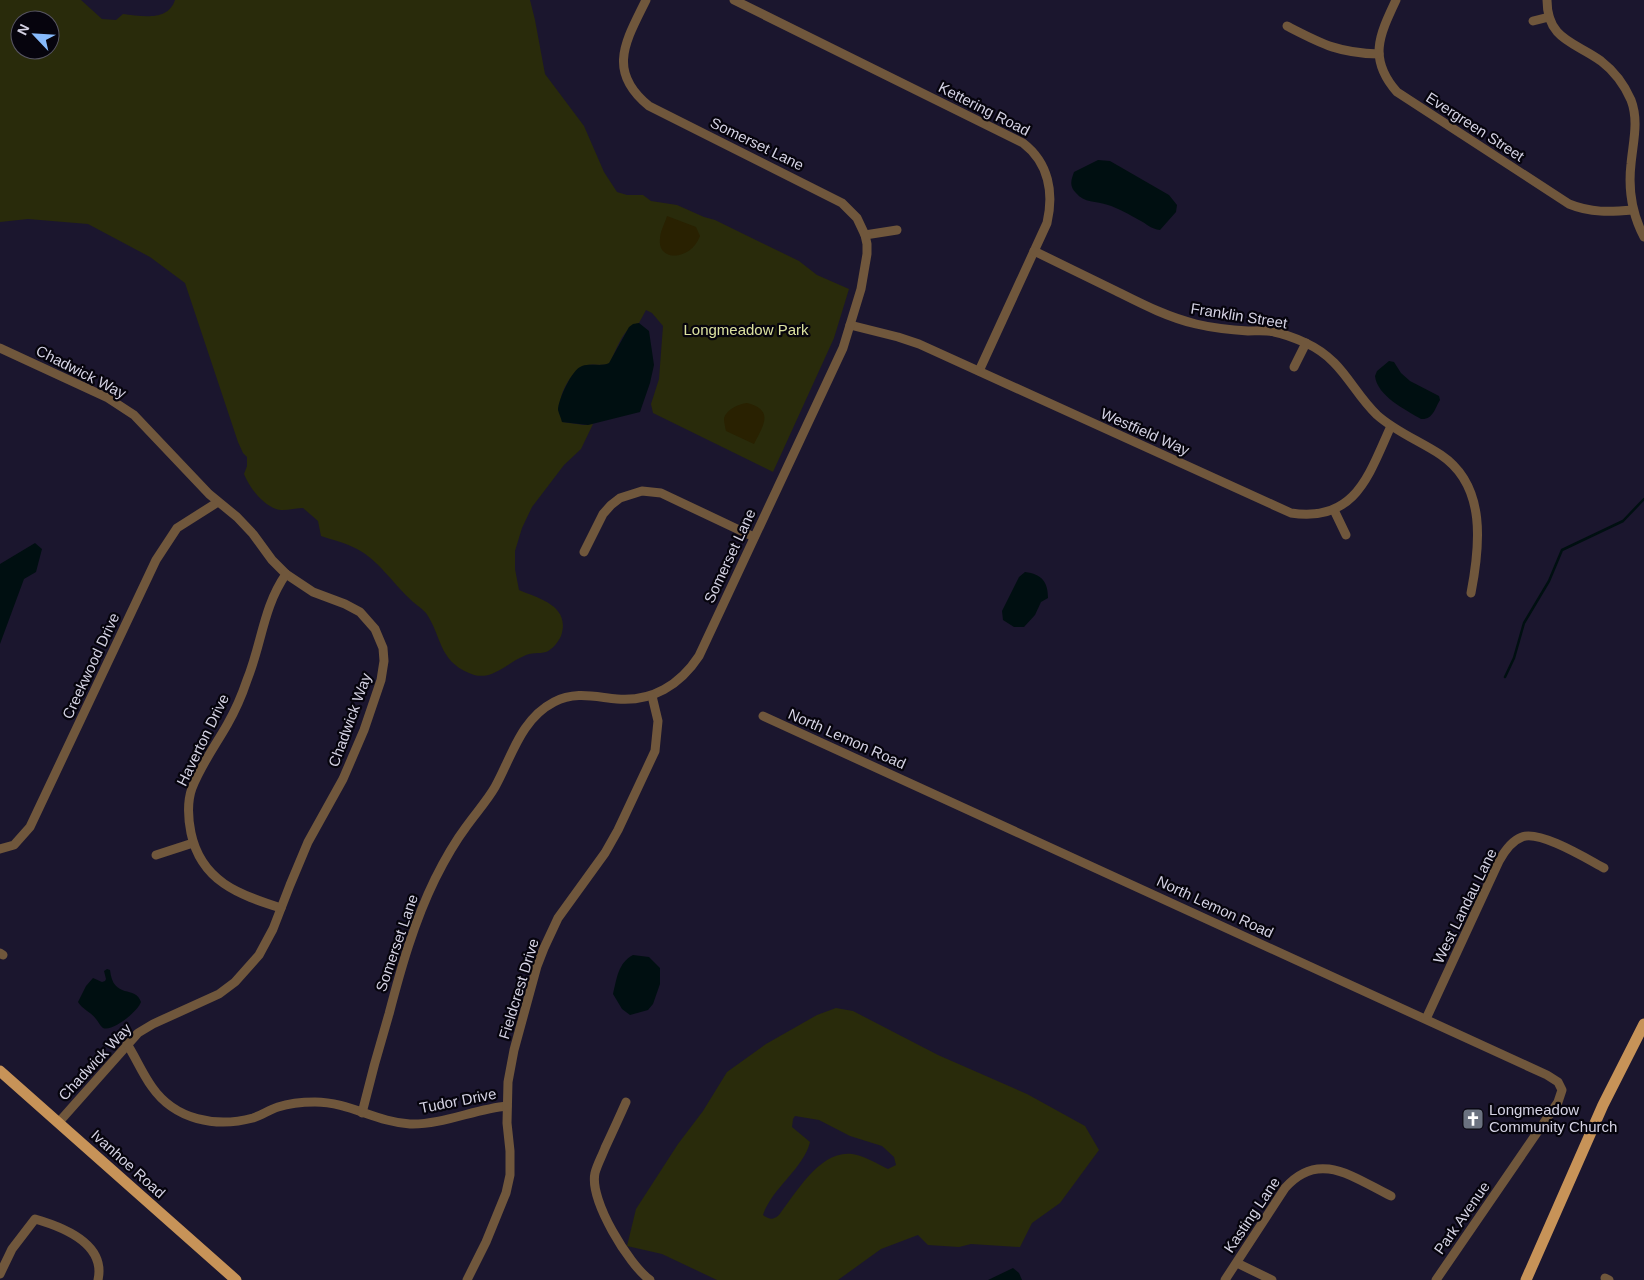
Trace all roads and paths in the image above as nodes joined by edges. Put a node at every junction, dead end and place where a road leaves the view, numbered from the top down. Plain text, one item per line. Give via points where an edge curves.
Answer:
1 (646, 0) edge
2 (734, 0) edge
3 (1396, 0) edge
4 (1547, 0) edge
5 (1549, 17) junction
6 (1533, 21) dead end
7 (1287, 26) dead end
8 (1379, 54) junction
9 (1633, 210) junction
10 (897, 230) dead end
11 (865, 235) junction
12 (1644, 238) edge
13 (1034, 251) junction
14 (850, 325) junction
15 (1306, 343) junction
16 (0, 348) edge
17 (1294, 366) dead end
18 (979, 371) junction
19 (1391, 426) junction
20 (218, 502) junction
21 (1334, 510) junction
22 (1346, 535) dead end
23 (754, 538) junction
24 (584, 552) dead end
25 (286, 574) junction
26 (1471, 593) dead end
27 (652, 696) junction
28 (763, 716) dead end
29 (193, 843) junction
30 (0, 849) edge
31 (156, 855) dead end
32 (1604, 868) dead end
33 (281, 908) junction
34 (1426, 1019) junction
35 (1644, 1024) edge
36 (127, 1044) junction
37 (0, 1072) edge
38 (626, 1102) dead end
39 (507, 1106) junction
40 (362, 1113) junction
41 (59, 1122) junction
42 (1511, 1171) joint
43 (1391, 1196) dead end
44 (1237, 1263) junction
45 (0, 1274) edge
46 (98, 1280) edge
47 (236, 1280) edge
48 (468, 1280) edge
49 (650, 1280) edge
50 (1226, 1280) edge
51 (1272, 1280) edge
52 (1436, 1280) edge
53 (1526, 1280) edge

1 - 11 street, Somerset Lane via 623,55 624,70 638,97 649,106 835,198 852,212
2 - 13 street, Kettering Road via 1029,148 1046,174 1051,201 1047,223
3 - 8 street, Evergreen Street via 1380,37
4 - 5 street
5 - 6 street
5 - 9 street via 1568,43 1599,60 1613,72 1631,101 1636,134 1630,181
7 - 8 street via 1331,47 1358,54
8 - 9 street, Evergreen Street via 1382,72 1397,92 1569,204 1596,212
9 - 12 street
10 - 11 street
11 - 14 street, Somerset Lane via 867,254
13 - 15 street, Franklin Street via 1180,320 1214,328 1274,332
13 - 18 street, Kettering Road
14 - 18 street, Westfield Way via 919,344
14 - 23 street, Somerset Lane via 843,348
15 - 17 street
15 - 19 street, Franklin Street via 1333,360 1376,414
16 - 20 street, Chadwick Way via 118,404 134,415
18 - 21 street, Westfield Way via 1291,513 1305,515
19 - 21 street, Westfield Way via 1364,483
19 - 26 street, Franklin Street via 1443,456 1466,483 1477,513 1478,533
20 - 25 street, Chadwick Way via 253,534
20 - 30 street, Creekwood Drive via 178,528 156,560 30,827 14,845
21 - 22 street
23 - 24 street via 661,493 642,490 611,505
23 - 27 street, Somerset Lane via 699,656 674,684
25 - 29 street, Haverton Drive via 266,612 248,680 191,790 188,812
25 - 33 street, Chadwick Way via 313,592 360,612 375,629 384,660 381,680 351,762 308,842
27 - 39 street, Fieldcrest Drive via 658,721 655,751 618,830 558,918 544,948 514,1050
27 - 40 street, Somerset Lane via 617,699 585,695 564,698 534,715 493,790 444,862 419,915
28 - 34 street, North Lemon Road
29 - 31 street
29 - 33 street, Haverton Drive via 218,880 248,898
32 - 34 street, West Landau Lane via 1544,838 1532,835 1512,843 1499,861
33 - 36 street, Chadwick Way via 259,955 235,982 204,1002 153,1024
34 - 42 street, North Lemon Road via 1548,1075 1561,1086 1558,1102
35 - 53 main road via 1603,1105
36 - 40 street, Tudor Drive via 159,1095 173,1108 203,1121 239,1122 277,1107 301,1102 325,1102
36 - 41 street, Chadwick Way
37 - 41 main road, Ivanhoe Road
38 - 49 street via 597,1167 594,1186 597,1199 627,1255
39 - 40 street, Tudor Drive via 413,1124 390,1122
39 - 48 street, Fieldcrest Drive via 510,1175 506,1193
41 - 47 main road, Ivanhoe Road
42 - 52 street, Park Avenue
43 - 44 street, Kasting Lane via 1335,1170 1316,1168 1307,1171 1294,1178 1286,1188
44 - 50 street, Kasting Lane
44 - 51 street
45 - 46 street via 12,1249 35,1219 55,1225 88,1244 97,1259

